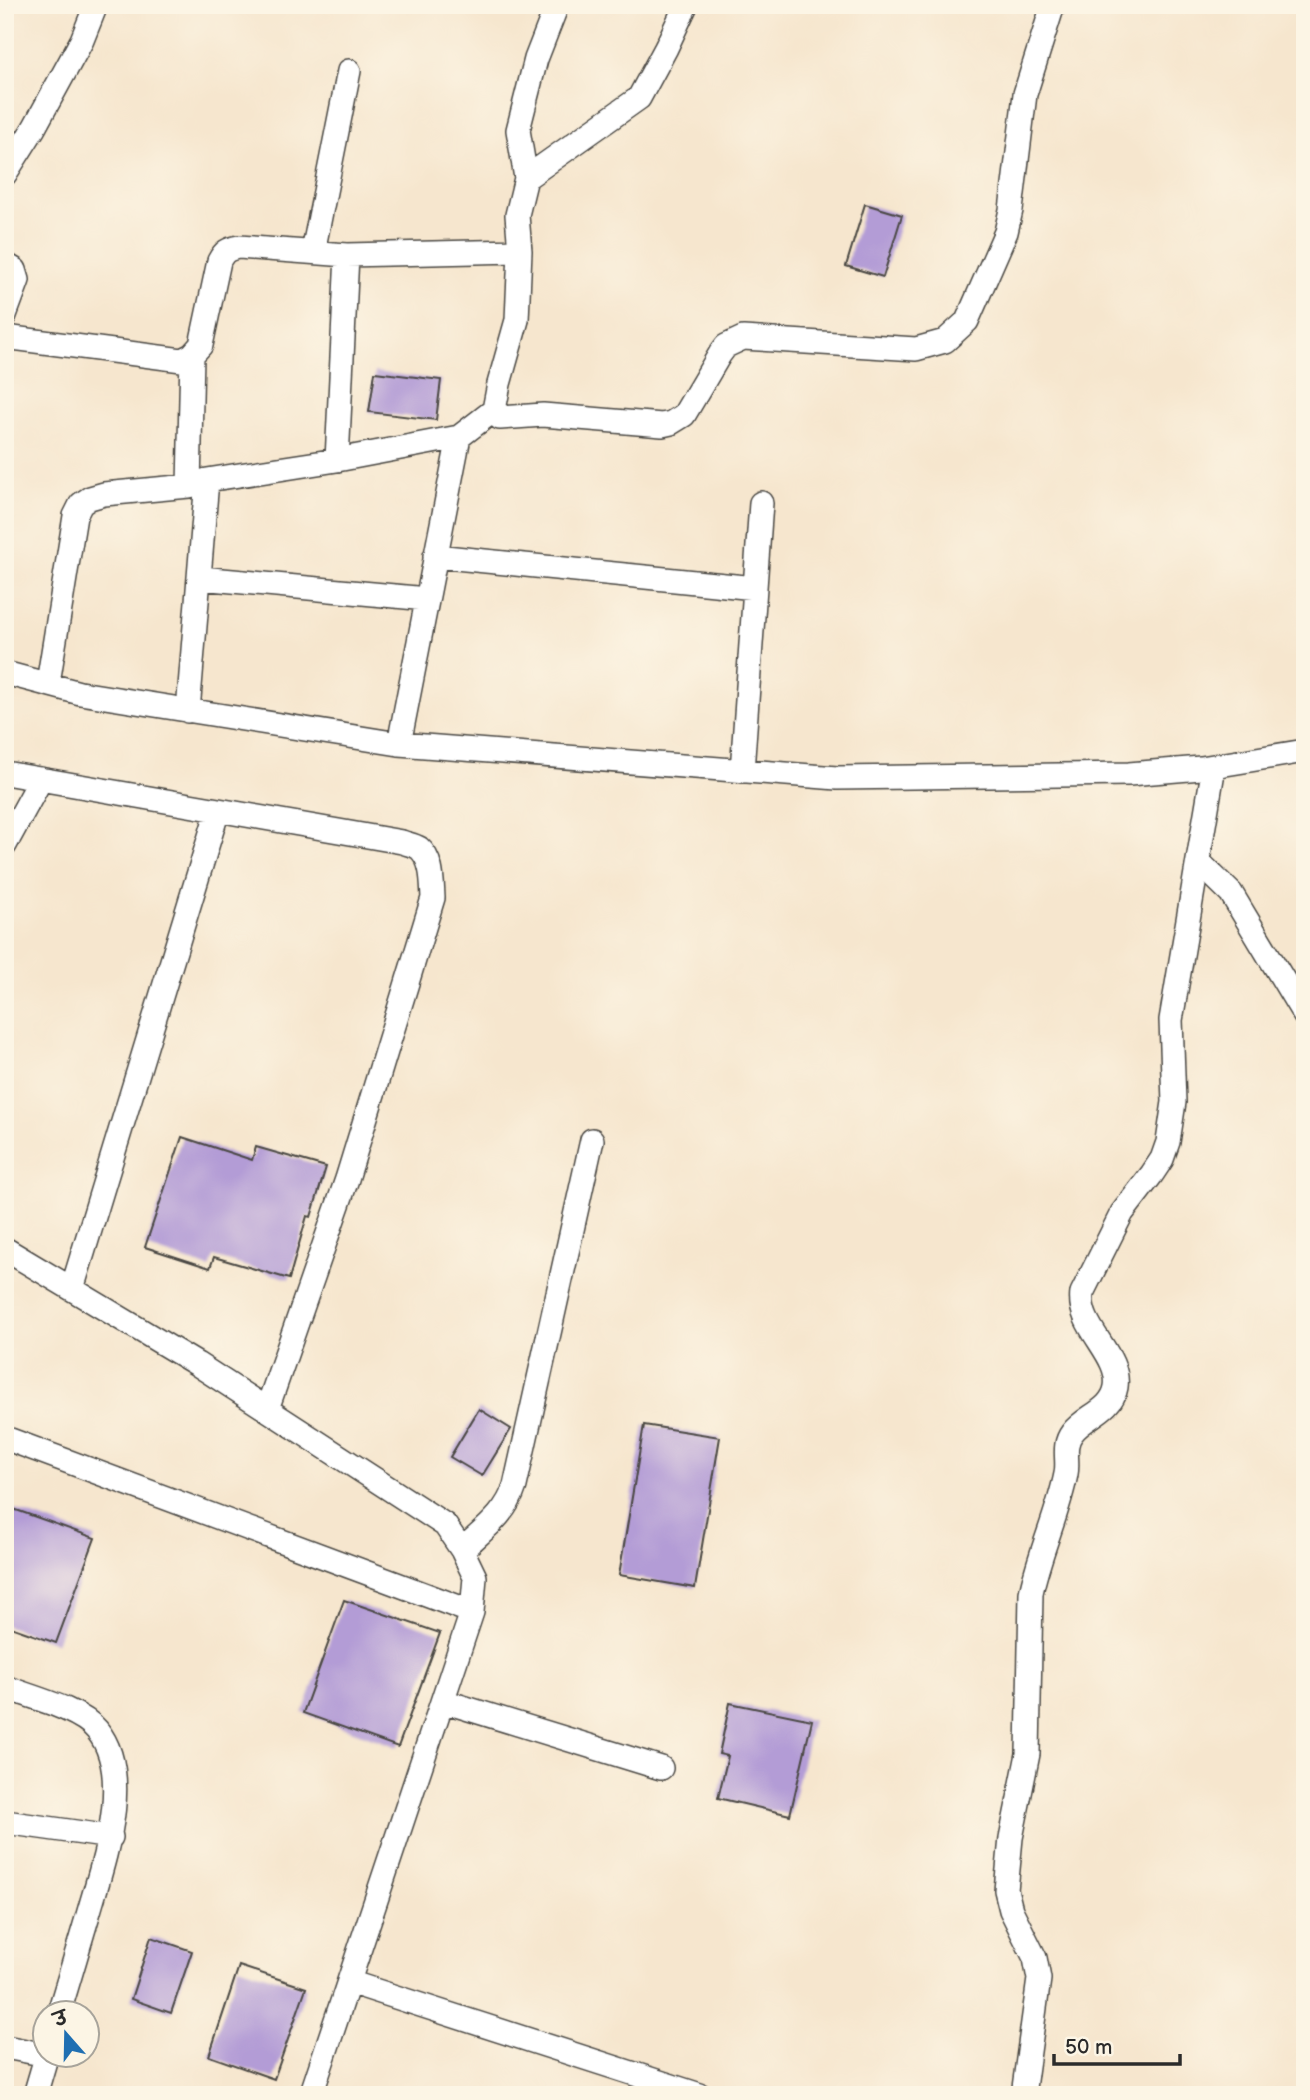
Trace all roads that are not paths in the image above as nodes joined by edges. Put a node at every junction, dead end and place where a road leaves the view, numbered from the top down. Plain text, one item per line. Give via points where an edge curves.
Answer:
1 (96, 5) edge
2 (557, 5) edge
3 (686, 5) edge
4 (1053, 5) edge
5 (349, 71) dead end
6 (5, 174) edge
7 (526, 177) junction
8 (520, 251) junction
9 (313, 252) junction
10 (347, 255) junction
11 (5, 264) edge
12 (5, 314) edge
13 (5, 337) edge
14 (192, 355) junction
15 (494, 410) junction
16 (459, 437) junction
17 (337, 460) junction
18 (198, 483) junction
19 (761, 503) dead end
20 (435, 556) junction
21 (200, 578) junction
22 (755, 588) junction
23 (427, 598) junction
24 (5, 673) edge
25 (48, 683) junction
26 (188, 711) junction
27 (399, 744) junction
28 (1305, 751) edge
29 (1214, 766) junction
30 (743, 771) junction
31 (5, 773) edge
32 (41, 779) junction
33 (218, 810) junction
34 (5, 845) edge
35 (1198, 861) junction
36 (1305, 1016) edge
37 (592, 1140) dead end
38 (5, 1249) edge
39 (72, 1289) junction
40 (267, 1409) junction
41 (5, 1438) edge
42 (462, 1550) junction
43 (472, 1612) junction
44 (8, 1691) edge
45 (443, 1701) junction
46 (661, 1768) dead end
47 (5, 1822) edge
48 (111, 1836) junction
49 (349, 1982) junction
50 (63, 1998) edge
51 (5, 2046) edge
52 (32, 2052) edge
53 (43, 2068) edge
54 (690, 2093) edge
55 (35, 2095) edge
56 (311, 2095) edge
57 (1023, 2095) edge

1 - 6 street via 76,51
2 - 7 street via 536,59 518,130
3 - 7 street via 639,98
4 - 15 street via 1025,94 1006,232 967,321 945,341 916,349 743,338 726,346 684,415 662,425 543,415 499,418
5 - 9 street
7 - 8 street via 517,215
8 - 10 street
8 - 15 street via 517,320
9 - 10 street
9 - 14 street via 239,247 223,252 201,345
10 - 17 street
11 - 12 street via 15,270 18,280
13 - 14 street via 182,360
14 - 18 street
15 - 16 street
16 - 17 street
16 - 20 street
17 - 18 street
18 - 21 street
18 - 25 street via 104,494 81,504 75,516
19 - 22 street
20 - 22 street
20 - 23 street
21 - 23 street
21 - 26 street
22 - 30 street
23 - 27 street
24 - 25 street
25 - 26 street via 79,693
26 - 27 street
27 - 30 street
28 - 29 street
29 - 30 street via 1129,774 837,778
29 - 35 street
31 - 32 street
32 - 33 street
32 - 34 street
33 - 39 street
33 - 40 street via 419,848 428,860 433,898 347,1179
35 - 36 street via 1231,893
35 - 57 street via 1171,1020 1174,1102 1168,1142 1162,1159 1122,1213 1082,1293 1084,1314 1114,1370 1116,1388 1104,1408 1072,1432 1066,1443 1067,1471 1031,1593 1028,1754 1006,1890 1035,1958 1039,1979
37 - 42 street via 515,1486 502,1513
38 - 39 street
39 - 40 street
40 - 42 street via 444,1525
41 - 43 street
42 - 43 street via 475,1577
43 - 45 street
44 - 48 street via 72,1712 96,1728 113,1770
45 - 46 street
45 - 49 street
47 - 48 street
48 - 50 street
49 - 54 street
49 - 56 street
51 - 52 street
53 - 55 street

